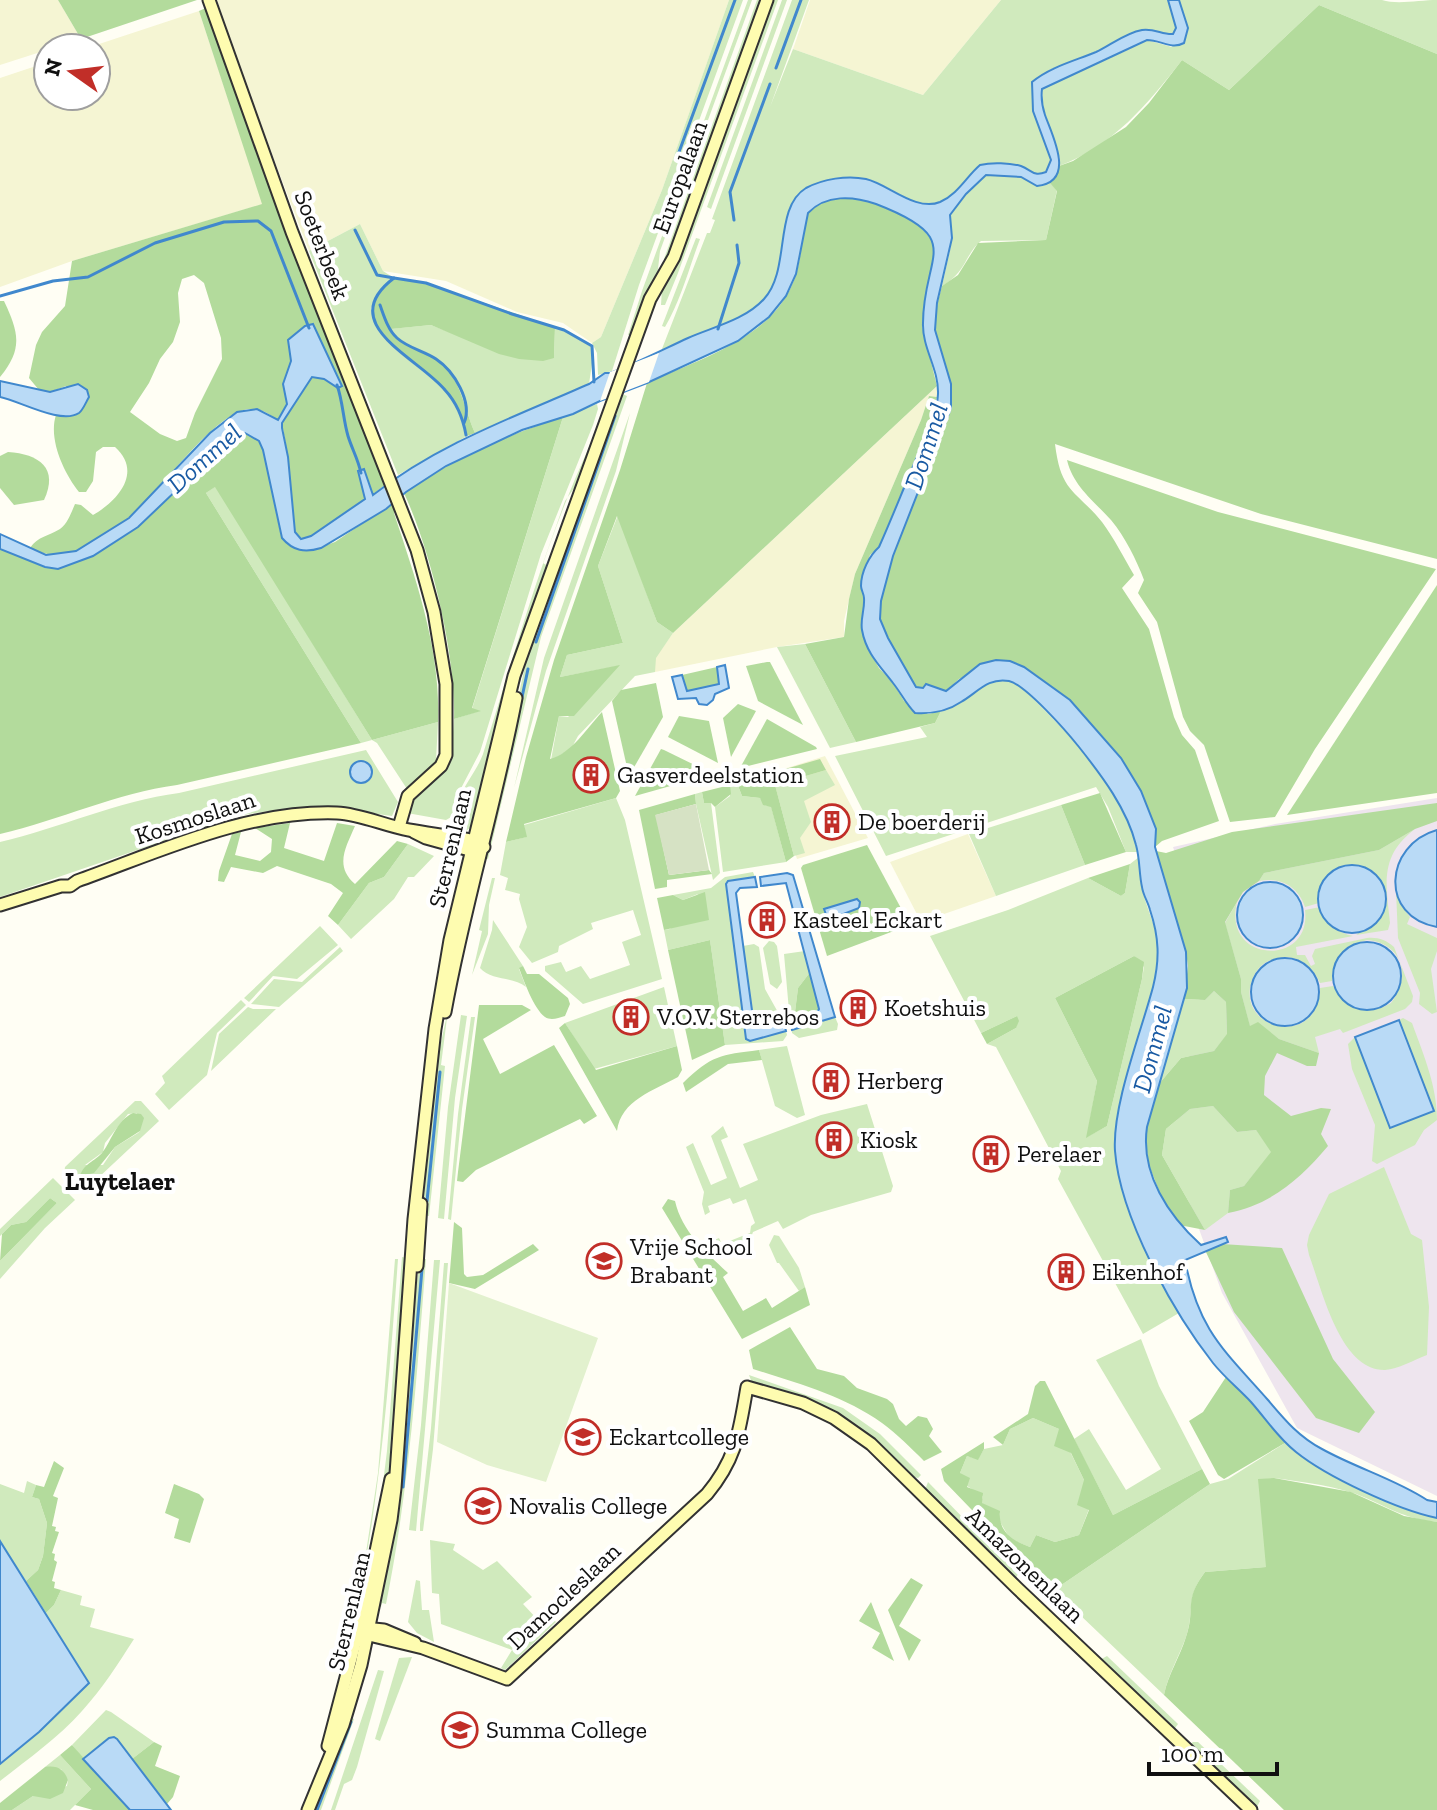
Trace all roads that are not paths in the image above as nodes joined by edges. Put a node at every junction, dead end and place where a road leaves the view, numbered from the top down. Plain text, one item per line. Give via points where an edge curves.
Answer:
1 (209, 0) edge
2 (767, 0) edge
3 (625, 366) joint
4 (405, 829) junction
5 (477, 847) junction
6 (0, 905) edge
7 (747, 1387) joint
8 (366, 1630) junction
9 (308, 1810) edge
10 (1251, 1810) edge

1 - 4 street, Soeterbeek via 292,232 417,550 441,647 446,755 408,796
2 - 3 street, Europalaan via 674,257 650,299
3 - 5 street, Sterrenlaan via 514,676
4 - 5 street, Kosmoslaan
4 - 6 street, Kosmoslaan via 341,813 265,817 70,886
5 - 8 street, Sterrenlaan via 434,1052 396,1461 383,1510
7 - 8 street, Damocleslaan via 736,1446 707,1494 507,1679
7 - 10 street, Amazonenlaan via 803,1403 871,1444
8 - 9 street, Sterrenlaan

